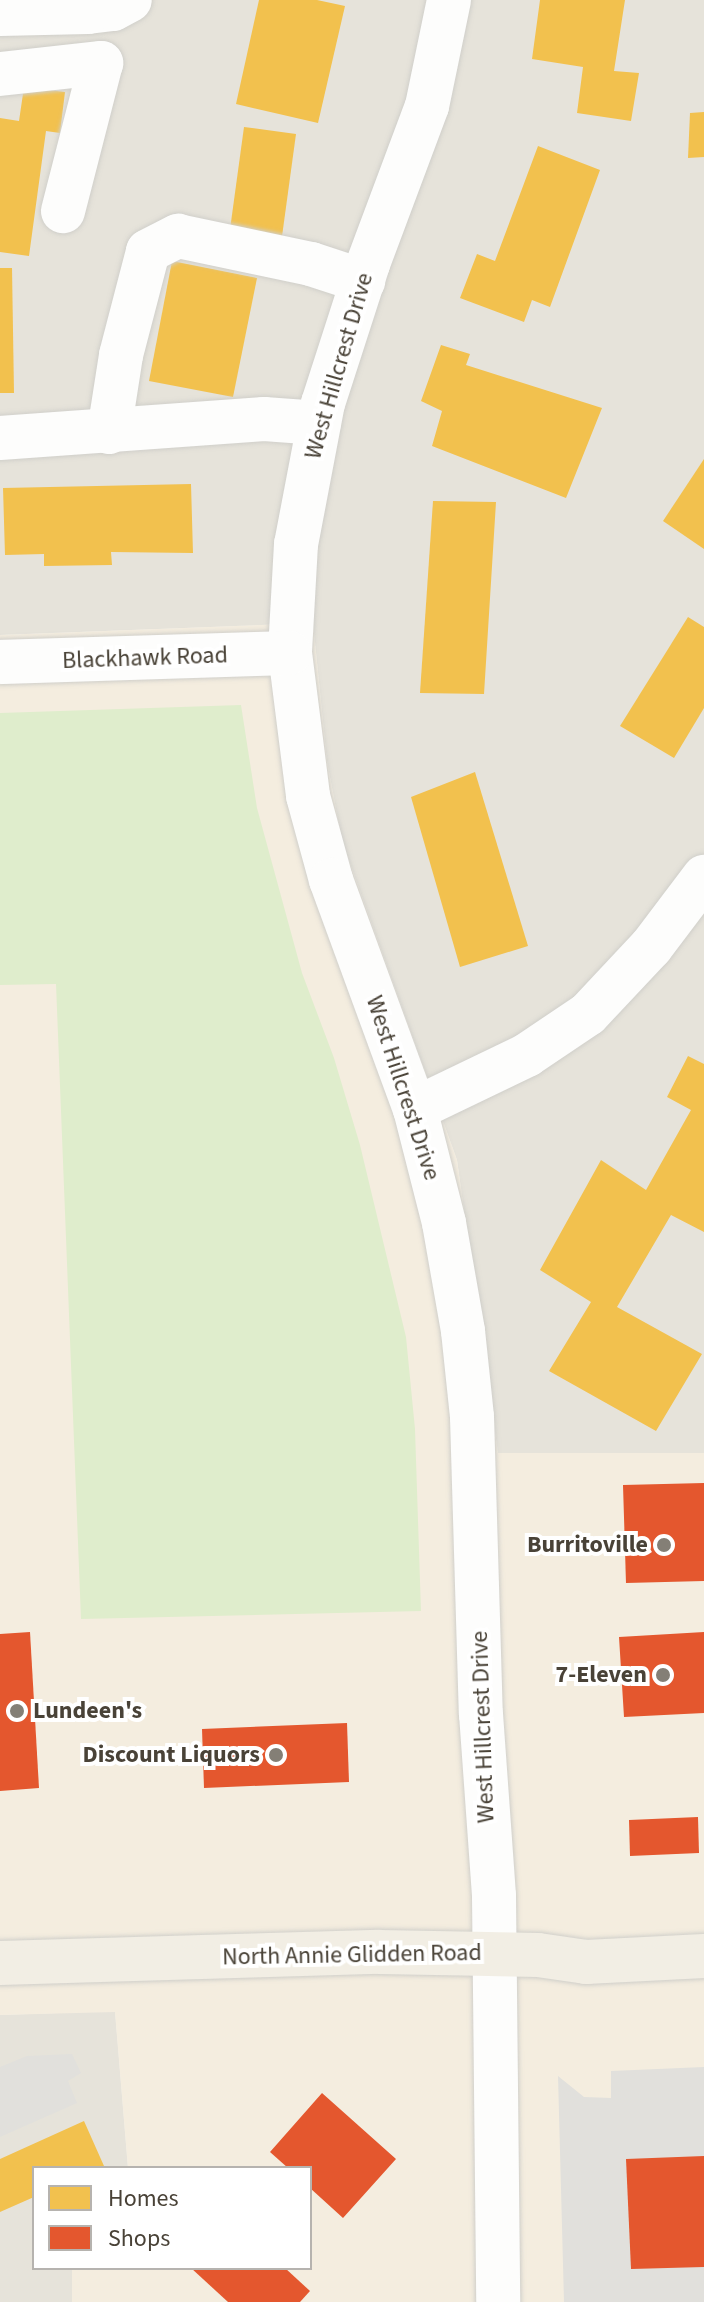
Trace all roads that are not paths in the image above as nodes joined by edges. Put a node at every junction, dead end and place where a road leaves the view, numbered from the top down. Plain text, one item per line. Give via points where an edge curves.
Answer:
1 (130, 0) edge
2 (449, 0) edge
3 (0, 14) edge
4 (0, 74) edge
5 (63, 211) dead end
6 (363, 281) junction
7 (319, 423) junction
8 (109, 432) junction
9 (0, 438) edge
10 (290, 653) junction
11 (0, 662) edge
12 (704, 877) edge
13 (415, 1109) junction
14 (493, 1953) junction
15 (704, 1956) edge
16 (0, 1963) edge
17 (498, 2302) edge

1 - 3 street via 88,12
2 - 6 street, West Hillcrest Drive via 427,106
4 - 5 street via 101,63
6 - 7 street, West Hillcrest Drive
6 - 8 street via 311,264 178,236 148,251 121,355
7 - 8 street via 264,419
7 - 10 street, West Hillcrest Drive via 296,544
8 - 9 street
10 - 11 street, Blackhawk Road
10 - 13 street, West Hillcrest Drive via 308,796 331,880
12 - 13 street via 651,947 588,1014 527,1055
13 - 14 street, West Hillcrest Drive via 444,1223 472,1417
14 - 15 main road, North Annie Glidden Road via 586,1962
14 - 16 main road, North Annie Glidden Road
14 - 17 street, West Hillcrest Drive

